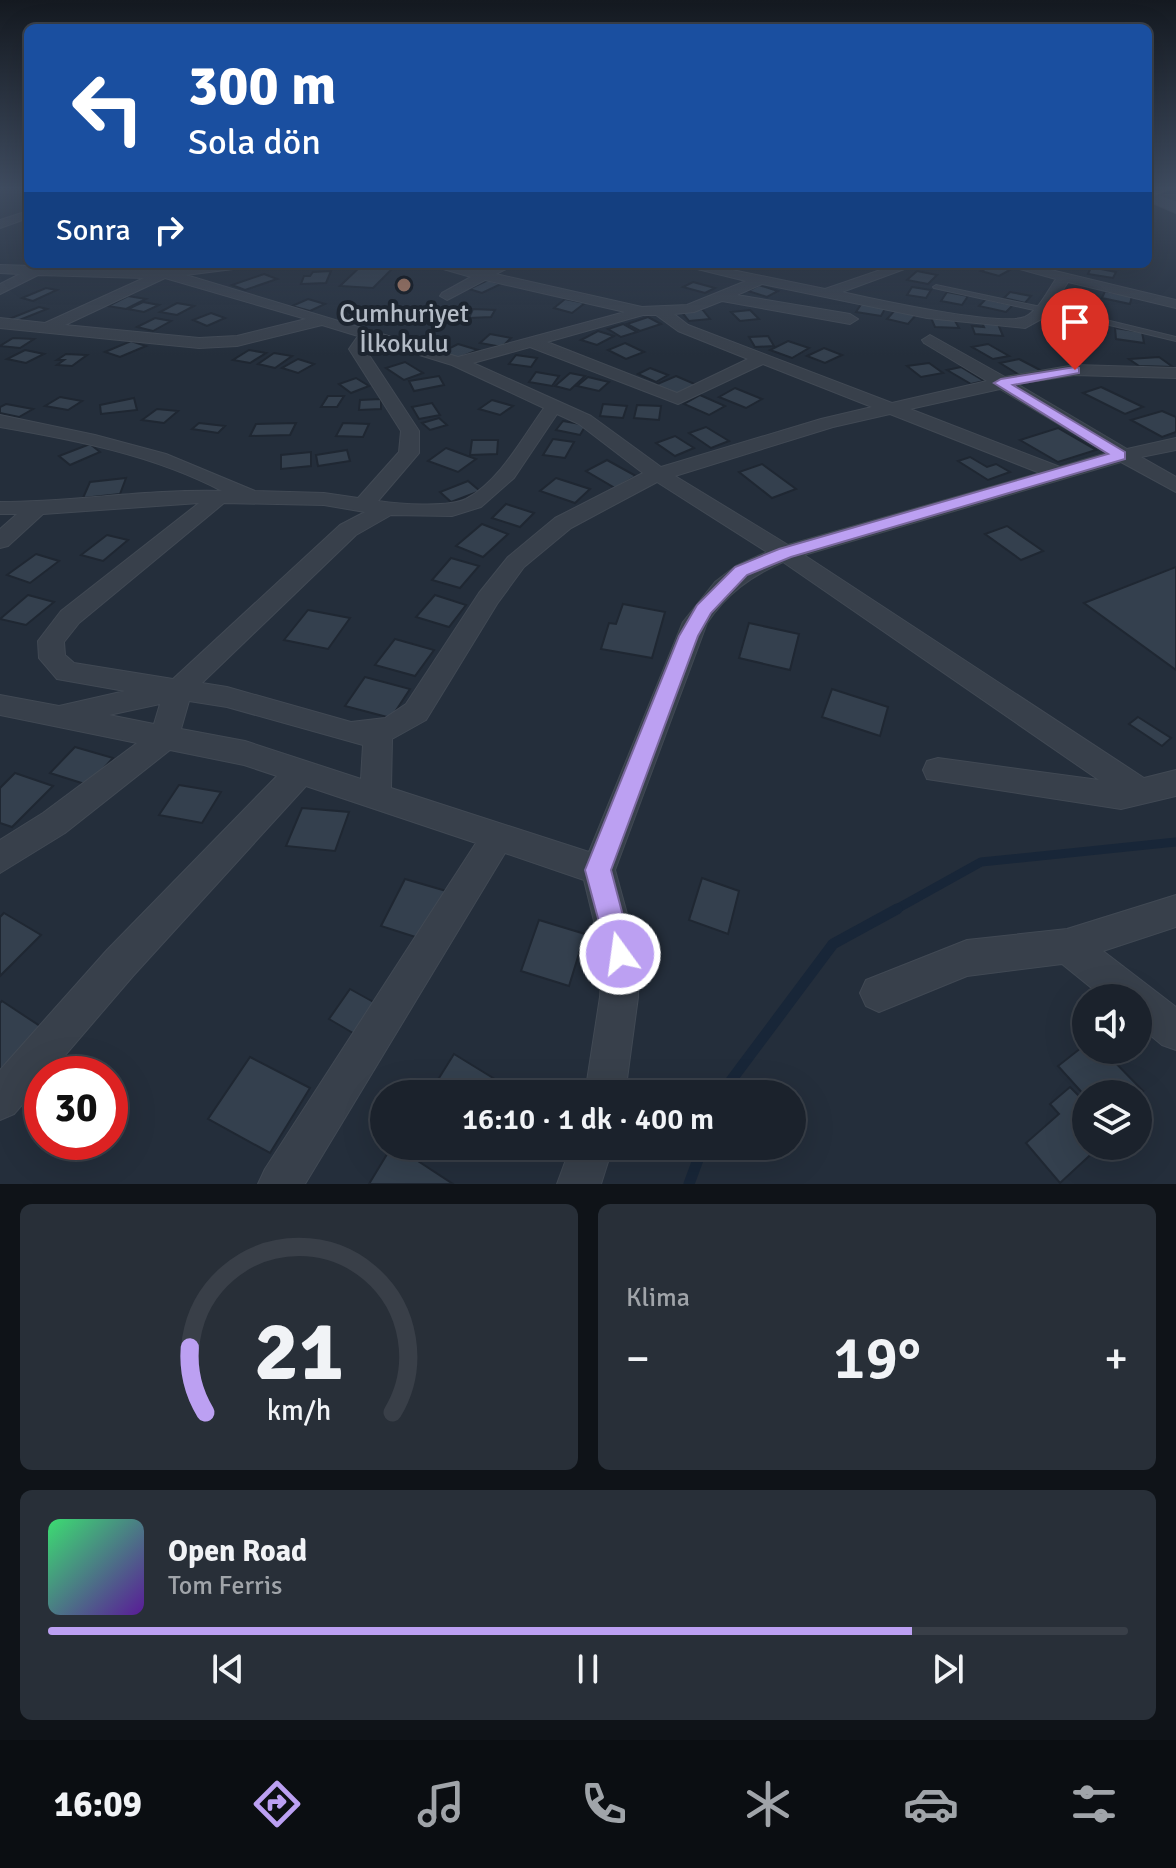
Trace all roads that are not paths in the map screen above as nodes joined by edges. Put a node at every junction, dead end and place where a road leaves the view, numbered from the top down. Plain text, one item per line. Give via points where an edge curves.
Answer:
1 (45, 268) edge
2 (210, 268) edge
3 (451, 268) edge
4 (500, 268) edge
5 (703, 268) edge
6 (899, 268) edge
7 (1026, 268) edge
8 (0, 269) edge
9 (33, 272) junction
10 (164, 274) junction
11 (483, 275) junction
12 (1064, 277) junction
13 (760, 280) junction
14 (936, 287) dead end
15 (0, 290) edge
16 (823, 294) junction
17 (447, 296) dead end
18 (721, 296) junction
19 (1176, 304) edge
20 (1043, 309) junction
21 (651, 311) junction
22 (850, 319) dead end
23 (320, 321) junction
24 (0, 323) edge
25 (45, 328) junction
26 (367, 334) junction
27 (1176, 339) edge
28 (930, 340) dead end
29 (529, 341) junction
30 (763, 358) junction
31 (458, 362) junction
32 (1176, 373) edge
33 (1001, 383) junction
34 (554, 406) junction
35 (892, 408) junction
36 (0, 421) edge
37 (1176, 444) edge
38 (1120, 456) junction
39 (1058, 473) junction
40 (659, 474) junction
41 (1176, 486) edge
42 (219, 497) junction
43 (250, 498) junction
44 (324, 499) junction
45 (375, 507) junction
46 (0, 508) edge
47 (37, 508) junction
48 (348, 530) junction
49 (0, 541) edge
50 (785, 553) junction
51 (178, 690) junction
52 (0, 705) edge
53 (58, 716) junction
54 (378, 732) junction
55 (164, 738) junction
56 (938, 770) dead end
57 (300, 772) junction
58 (1176, 783) edge
59 (1139, 791) junction
60 (375, 797) junction
61 (498, 837) junction
62 (0, 858) edge
63 (598, 870) junction
64 (1176, 911) edge
65 (1067, 946) junction
66 (1116, 984) edge
67 (879, 993) dead end
68 (1152, 1012) edge
69 (1176, 1031) edge
70 (607, 1080) edge
71 (0, 1100) edge
72 (587, 1160) edge
73 (280, 1184) edge
74 (579, 1184) edge

1 - 9 street
2 - 10 street
3 - 11 street
4 - 11 street
5 - 13 street
6 - 16 street
7 - 12 street
8 - 9 street
9 - 10 street
9 - 15 street
10 - 23 street
10 - 25 street
11 - 17 street
11 - 21 street
12 - 19 street
12 - 20 street
13 - 16 street
13 - 18 street
14 - 20 lane
16 - 20 street via 1006,323 1025,323
18 - 21 street via 689,309
18 - 22 street
20 - 27 lane
21 - 29 street
21 - 30 street
23 - 25 street via 211,343
23 - 26 street
24 - 25 street
26 - 31 street
26 - 45 street via 357,349 410,431 411,441
28 - 33 street
29 - 30 street via 678,399
29 - 31 street
30 - 35 street
31 - 34 street
32 - 33 street via 1075,370
33 - 35 street
33 - 38 street
34 - 40 street via 585,420
34 - 45 street via 507,474 474,503 445,511
35 - 39 street
35 - 40 street
36 - 43 street via 63,432 214,477
37 - 38 street
38 - 39 street
38 - 41 street
39 - 50 street
40 - 50 street
40 - 54 street via 579,513 533,546 495,590 416,712
42 - 43 street
42 - 47 street
42 - 51 street via 70,617 51,641 52,658 66,672
43 - 44 street
44 - 45 street
44 - 48 street
45 - 48 street
46 - 47 street
47 - 49 street
48 - 51 street
50 - 59 street
50 - 63 street via 741,571 695,622
51 - 53 street
51 - 54 street via 227,697 351,733
51 - 55 street
52 - 53 street
53 - 55 street
54 - 60 street
55 - 57 street via 245,753
55 - 62 street
56 - 59 street via 1121,796
57 - 60 street
57 - 71 street
58 - 59 street
60 - 61 street
61 - 63 street
61 - 73 street
63 - 70 street via 620,954
64 - 65 street
65 - 66 street
65 - 67 street via 967,958
68 - 69 street
72 - 74 street

